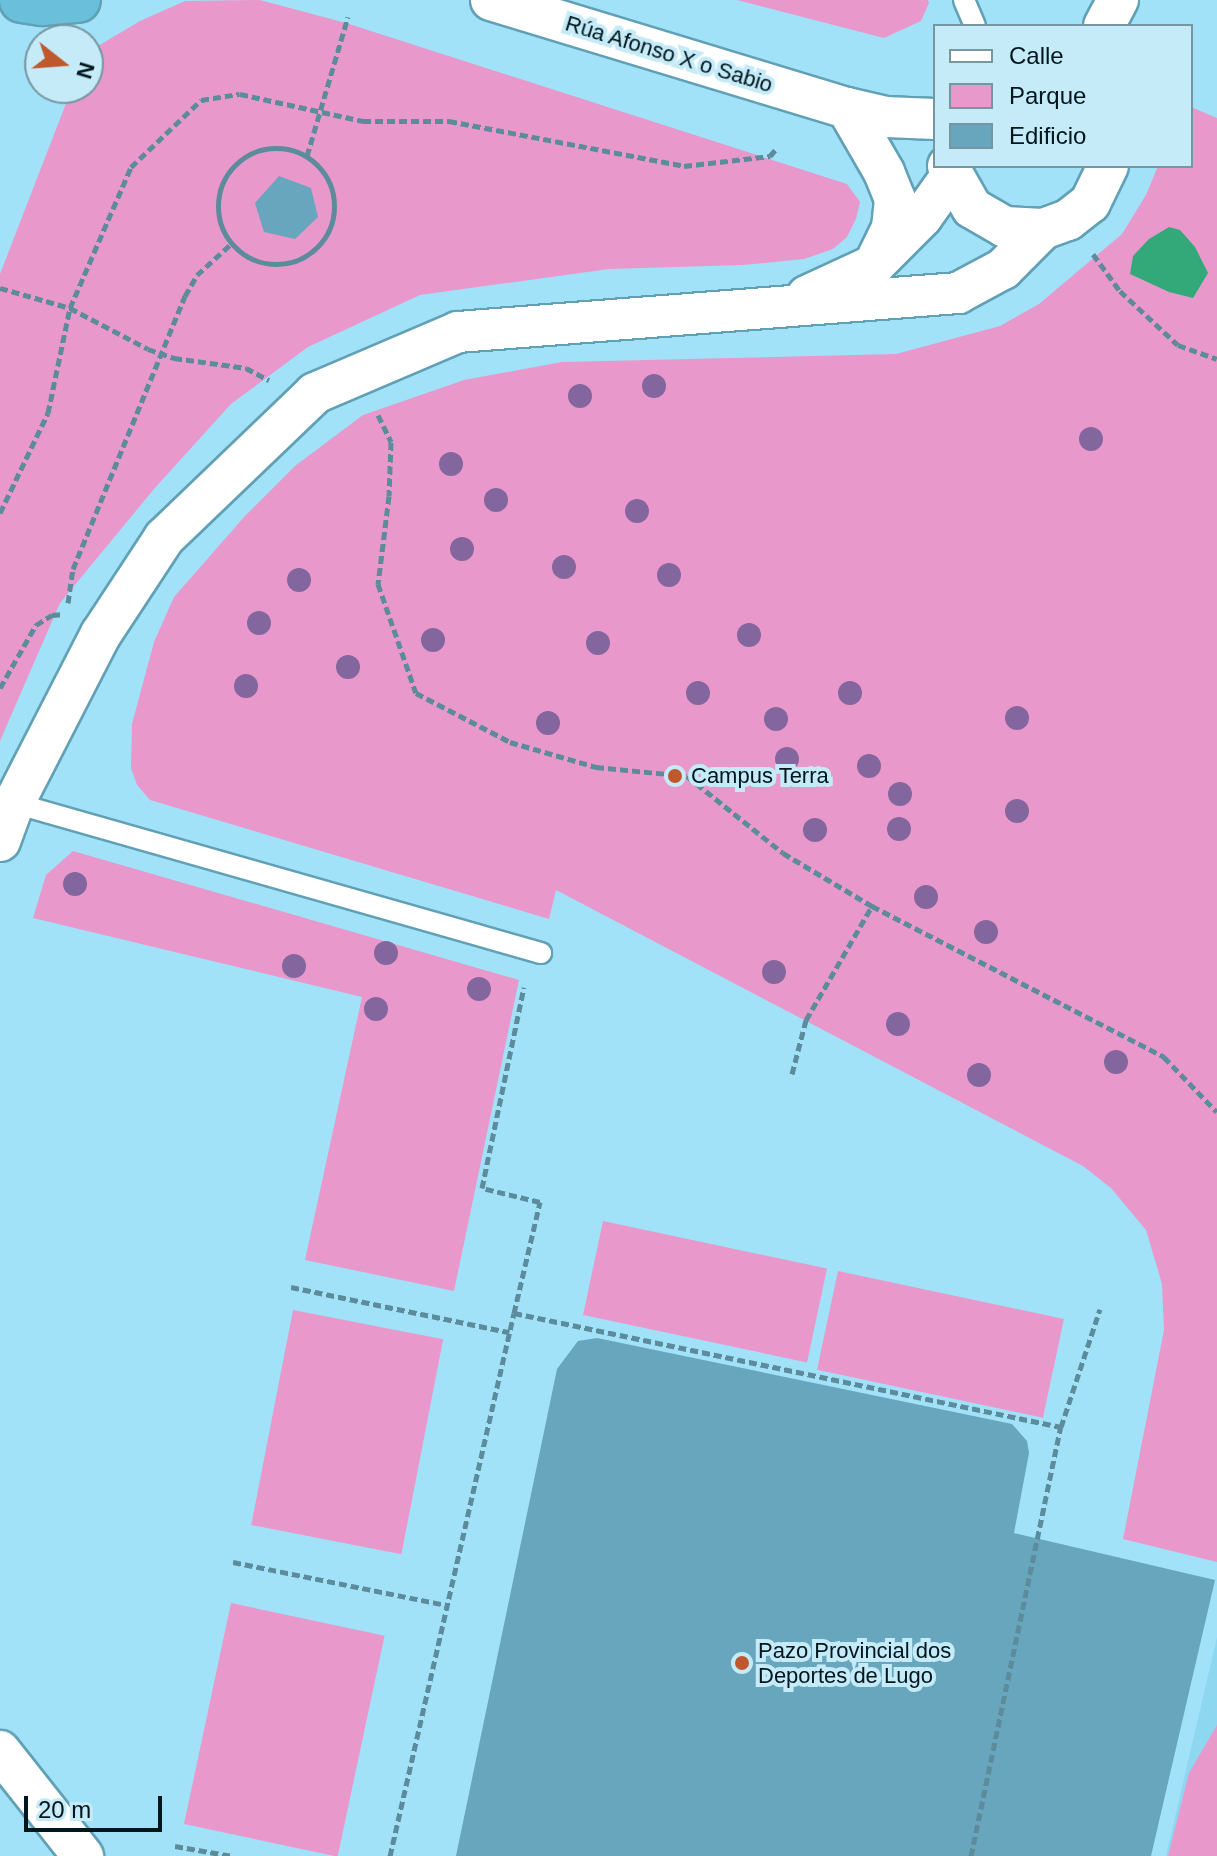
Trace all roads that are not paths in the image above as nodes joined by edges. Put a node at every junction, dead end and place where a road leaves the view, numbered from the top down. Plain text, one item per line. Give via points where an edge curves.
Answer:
1 (5, 0) edge
2 (22, 0) edge
3 (78, 0) edge
4 (491, 0) edge
5 (964, 0) edge
6 (1118, 0) edge
7 (0, 15) edge
8 (974, 24) edge
9 (1105, 24) edge
10 (847, 108) junction
11 (933, 119) edge
12 (1107, 168) edge
13 (950, 171) edge
14 (1043, 229) junction
15 (874, 265) junction
16 (785, 307) junction
17 (14, 803) junction
18 (0, 841) edge
19 (541, 953) dead end
20 (0, 1751) edge
21 (83, 1856) edge

1 - 7 highway
2 - 3 highway
4 - 10 street, Rúa Afonso X o Sabio
5 - 8 lane
6 - 9 street
10 - 11 street, Rúa Afonso X o Sabio via 886,117
10 - 15 street via 895,199 892,228
12 - 14 street via 1090,203 1068,220
13 - 14 street via 972,208 1005,227
13 - 15 street via 922,217
14 - 16 street via 1003,269 958,293
15 - 16 street
16 - 17 street via 458,332 315,393 164,538 101,634
17 - 18 street
17 - 19 lane
20 - 21 street

